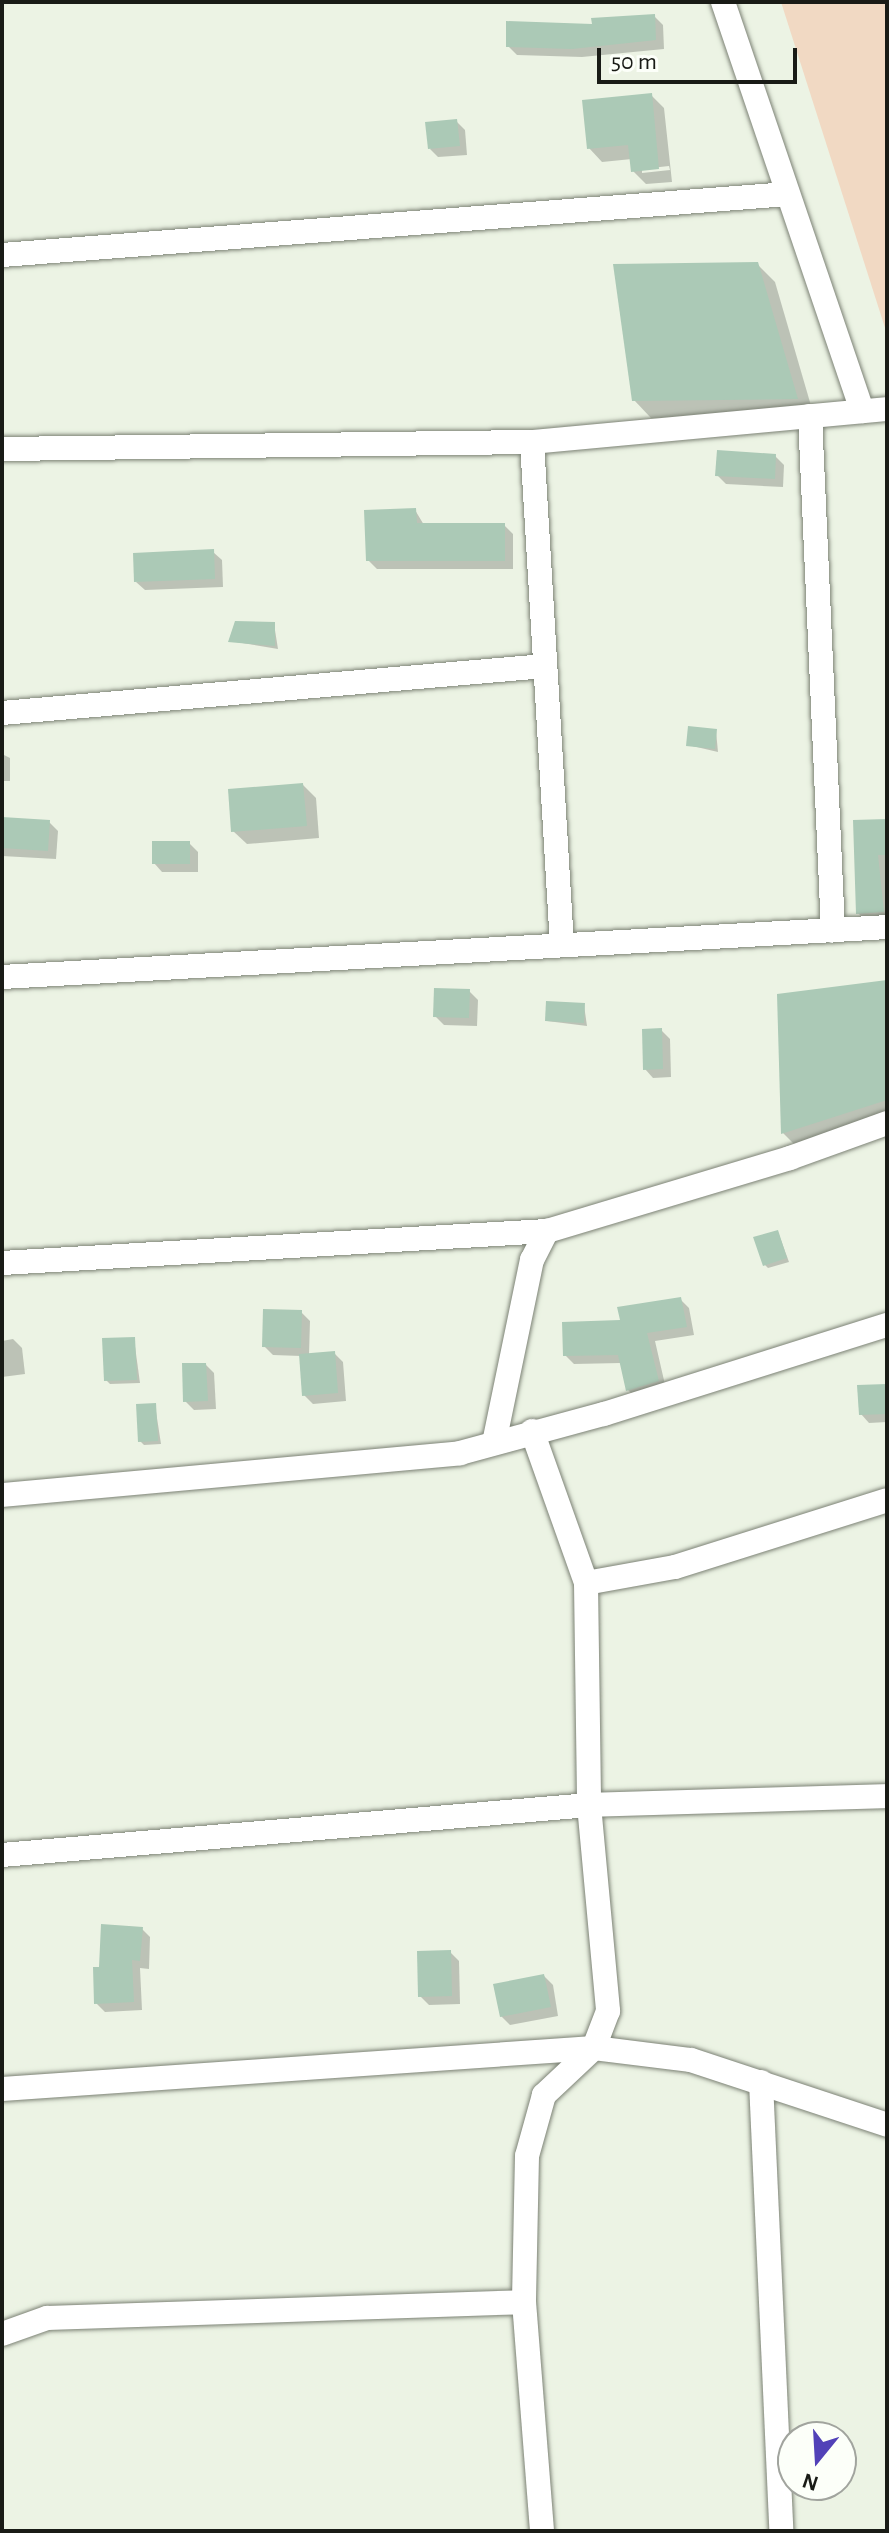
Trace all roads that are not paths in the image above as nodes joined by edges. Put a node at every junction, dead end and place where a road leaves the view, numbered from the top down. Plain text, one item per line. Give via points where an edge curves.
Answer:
1 (723, 2) edge
2 (788, 194) junction
3 (2, 255) edge
4 (887, 409) edge
5 (862, 411) junction
6 (810, 416) junction
7 (532, 442) junction
8 (2, 449) edge
9 (545, 666) junction
10 (2, 713) edge
11 (887, 927) edge
12 (833, 930) junction
13 (562, 945) junction
14 (2, 977) edge
15 (887, 1123) edge
16 (547, 1231) junction
17 (2, 1263) edge
18 (887, 1325) edge
19 (532, 1431) junction
20 (494, 1443) junction
21 (2, 1495) edge
22 (887, 1500) edge
23 (586, 1583) junction
24 (887, 1796) edge
25 (589, 1805) junction
26 (2, 1855) edge
27 (594, 2048) junction
28 (761, 2082) junction
29 (2, 2089) edge
30 (887, 2125) edge
31 (524, 2302) junction
32 (2, 2334) edge
33 (542, 2531) edge
34 (781, 2531) edge

1 - 2 street
2 - 3 street
2 - 5 street
4 - 5 street
5 - 6 street
6 - 7 street
6 - 12 street
7 - 8 street
7 - 9 street
9 - 10 street
9 - 13 street
11 - 12 street
12 - 13 street
13 - 14 street
15 - 16 street
16 - 17 street
16 - 20 street via 532,1260
18 - 19 street via 604,1414
19 - 20 street
19 - 23 street
20 - 21 street via 460,1453
22 - 23 street via 675,1567
23 - 25 street
24 - 25 street
25 - 26 street
25 - 27 street via 608,2011
27 - 28 street via 691,2060
27 - 29 street
27 - 31 street via 544,2095 532,2141
28 - 30 street
28 - 34 street
31 - 32 street via 47,2318
31 - 33 street

